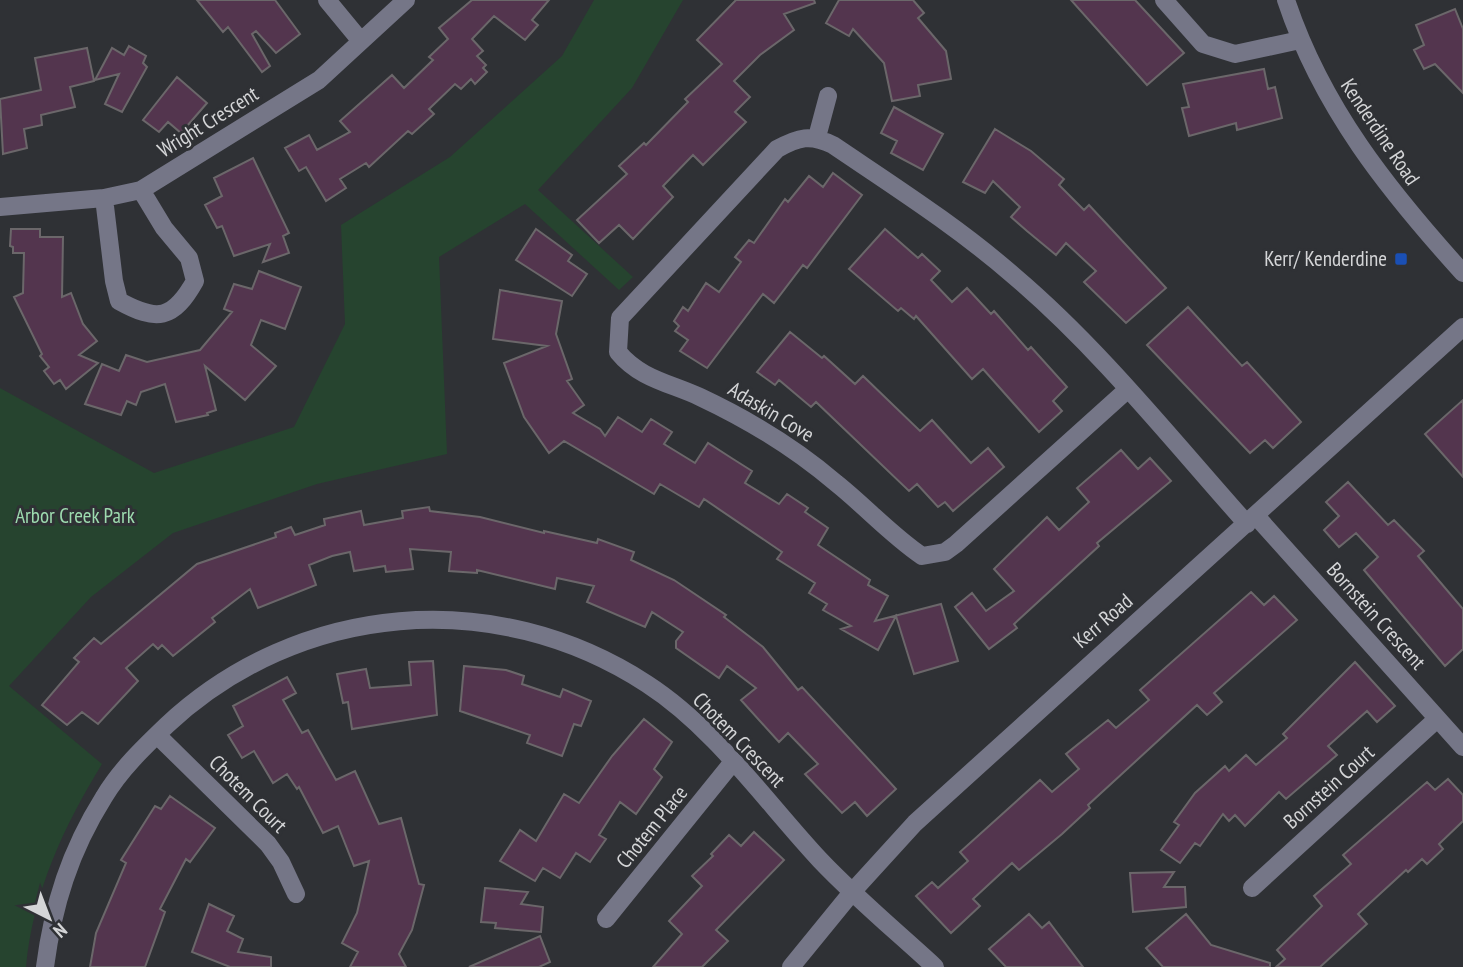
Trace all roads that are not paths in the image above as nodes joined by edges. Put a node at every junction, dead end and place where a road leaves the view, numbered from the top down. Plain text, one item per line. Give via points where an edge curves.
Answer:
1 (327, 0) edge
2 (406, 0) edge
3 (1164, 0) edge
4 (1286, 0) edge
5 (360, 40) junction
6 (1300, 40) junction
7 (828, 96) dead end
8 (817, 137) junction
9 (141, 190) junction
10 (104, 198) junction
11 (0, 206) edge
12 (1463, 274) edge
13 (1463, 327) edge
14 (1127, 390) junction
15 (1252, 520) junction
16 (1437, 719) junction
17 (157, 735) junction
18 (1463, 747) edge
19 (732, 763) junction
20 (1252, 888) dead end
21 (853, 891) junction
22 (296, 894) dead end
23 (606, 919) dead end
24 (45, 967) edge
25 (791, 967) edge
26 (935, 967) edge

1 - 5 street
2 - 5 street, Wright Crescent
3 - 6 street via 1203,44 1235,54
4 - 6 street, Kenderdine Road
5 - 9 street, Wright Crescent via 319,79
6 - 12 street, Kenderdine Road via 1325,92 1371,164
7 - 8 street
8 - 14 street via 986,252 1040,298
8 - 14 street, Adaskin Cove via 806,136 777,149 620,318 618,352 629,365 642,375 738,415 774,437 922,556 945,552 956,544
9 - 10 street, Wright Crescent
9 - 10 street via 189,258 195,281 182,304 162,315 143,314 119,301
10 - 11 street, Wright Crescent
13 - 15 street, Kerr Road
14 - 15 street
15 - 16 street, Bornstein Crescent
15 - 21 street, Kerr Road via 915,823
16 - 18 street, Bornstein Crescent
16 - 20 street, Bornstein Court
17 - 19 street, Chotem Crescent via 196,699 244,667 299,641 365,625 424,618 489,622 602,659 647,684 692,719
17 - 22 street, Chotem Court via 268,844
17 - 24 street, Chotem Crescent via 104,797 70,863 52,915
19 - 21 street, Chotem Crescent
19 - 23 street, Chotem Place
21 - 25 street, Kerr Road
21 - 26 street, Chotem Crescent

